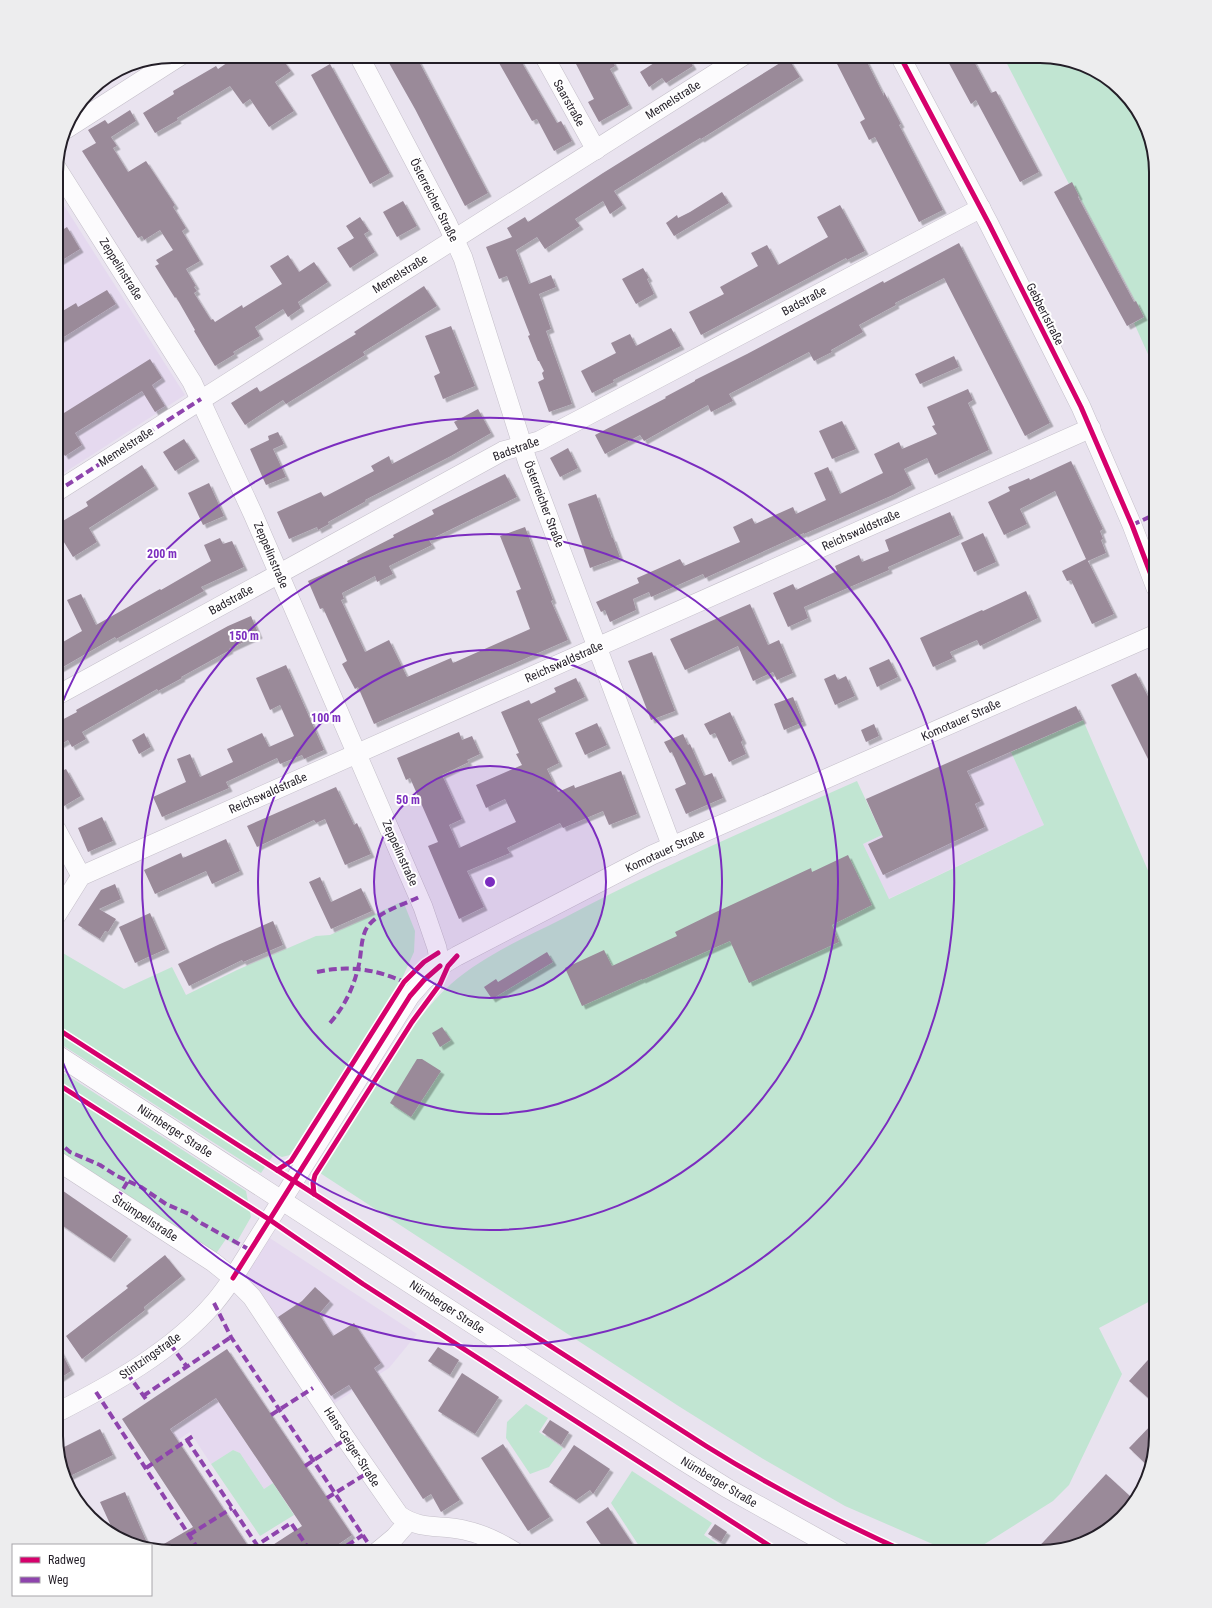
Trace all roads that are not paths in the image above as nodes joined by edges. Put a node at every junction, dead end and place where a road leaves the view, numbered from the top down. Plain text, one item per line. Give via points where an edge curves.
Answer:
1 (169, 63) edge
2 (362, 63) edge
3 (548, 63) edge
4 (720, 63) edge
5 (904, 63) edge
6 (74, 124) edge
7 (596, 150) junction
8 (63, 178) edge
9 (980, 208) junction
10 (454, 240) junction
11 (201, 400) junction
12 (1091, 428) junction
13 (522, 446) junction
14 (63, 488) edge
15 (1149, 570) edge
16 (278, 574) junction
17 (1149, 637) edge
18 (597, 647) junction
19 (63, 692) edge
20 (356, 754) junction
21 (63, 843) edge
22 (672, 847) junction
23 (81, 876) junction
24 (63, 905) edge
25 (440, 966) junction
26 (63, 1059) edge
27 (63, 1165) edge
28 (282, 1201) junction
29 (233, 1278) junction
30 (63, 1409) edge
31 (408, 1522) junction
32 (385, 1545) edge
33 (503, 1545) edge
34 (829, 1545) edge

1 - 6 street
2 - 10 street, Österreicher Straße via 411,152
3 - 7 street, Saarstraße
4 - 7 street, Memelstraße
5 - 9 street, Gebbertstraße
7 - 10 street, Memelstraße
8 - 11 street, Zeppelinstraße
9 - 12 street, Gebbertstraße
9 - 13 street, Badstraße via 539,441
10 - 11 street, Memelstraße
10 - 13 street, Österreicher Straße via 463,258
11 - 14 street, Memelstraße
11 - 16 street, Zeppelinstraße
12 - 15 street, Gebbertstraße
12 - 18 street, Reichswaldstraße
13 - 16 street, Badstraße via 504,451
13 - 18 street, Österreicher Straße
16 - 19 street, Badstraße
16 - 20 street, Zeppelinstraße
17 - 22 street, Komotauer Straße
18 - 20 street, Reichswaldstraße
18 - 22 street, Österreicher Straße
20 - 23 street, Reichswaldstraße
20 - 25 street, Zeppelinstraße via 423,907 437,948
21 - 23 street
22 - 25 street, Komotauer Straße via 652,855
23 - 24 street
25 - 28 street, Komotauer Straße via 410,996
26 - 28 street, Nürnberger Straße
27 - 29 street, Strümpellstraße via 213,1262
28 - 29 street, Stintzingstraße
28 - 34 street, Nürnberger Straße via 727,1488
29 - 30 street, Stintzingstraße via 214,1303 170,1344 112,1383
29 - 31 street, Hans-Geiger-Straße via 259,1306 390,1503
31 - 32 street
31 - 33 street via 463,1530

